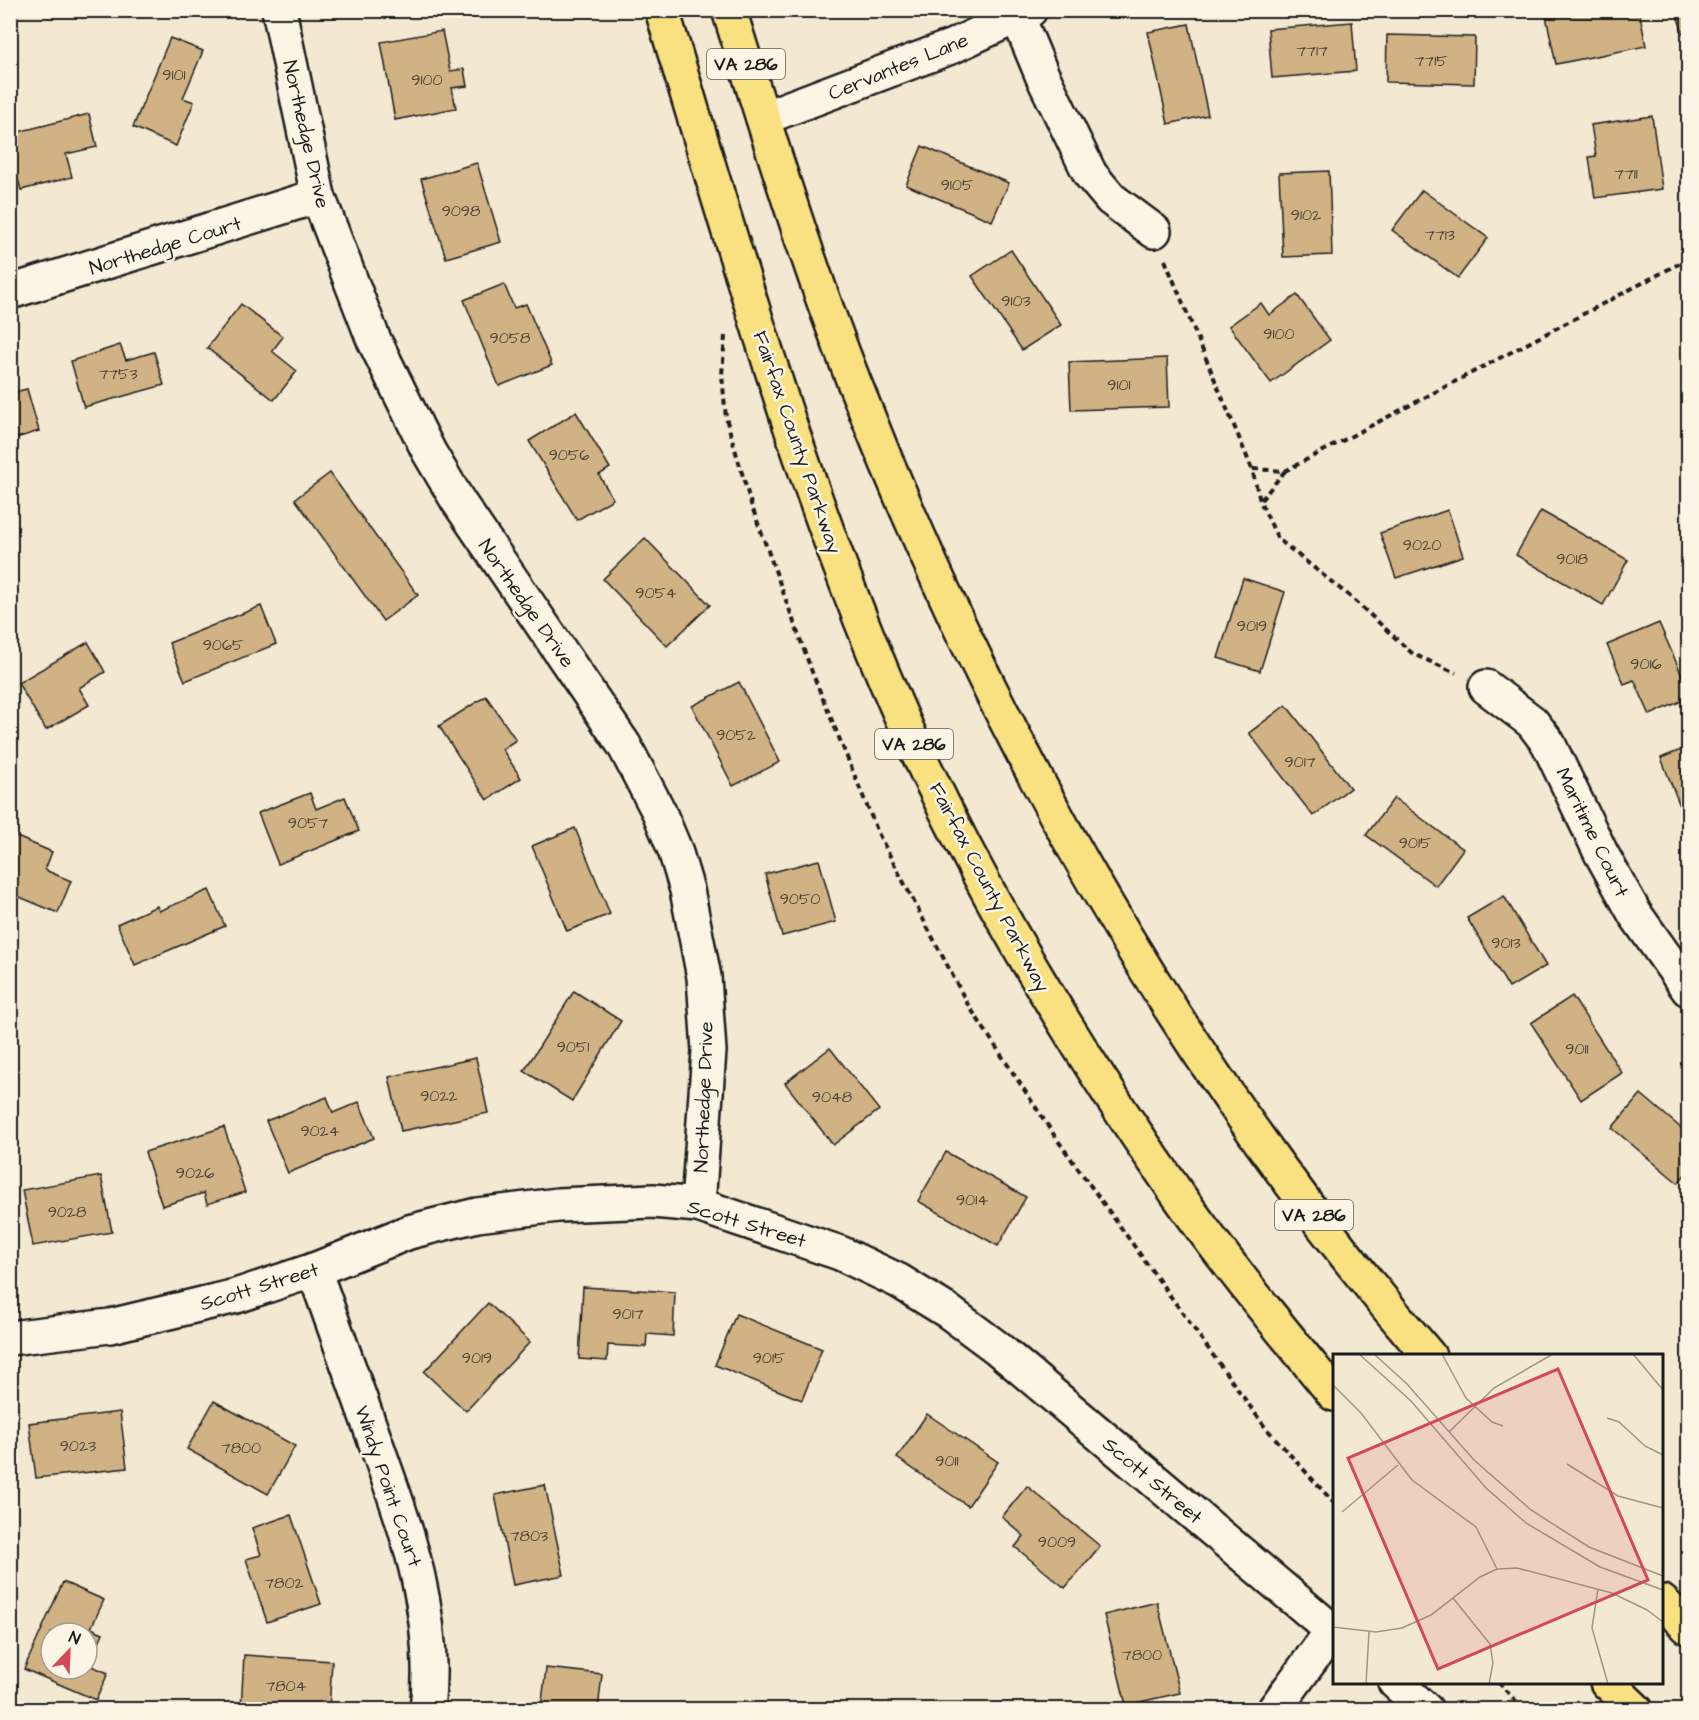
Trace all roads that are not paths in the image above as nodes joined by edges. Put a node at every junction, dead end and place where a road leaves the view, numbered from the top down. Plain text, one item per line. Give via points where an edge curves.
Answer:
1 (279, 10) edge
2 (662, 10) edge
3 (729, 10) edge
4 (1021, 12) edge
5 (763, 118) junction
6 (318, 196) junction
7 (1154, 231) road end
8 (10, 292) edge
9 (1486, 687) road end
10 (1689, 989) edge
11 (698, 1205) junction
12 (314, 1270) junction
13 (10, 1338) edge
14 (1427, 1354) edge
15 (1333, 1392) edge
16 (1663, 1590) edge
17 (1663, 1603) edge
18 (1689, 1609) edge
19 (1689, 1627) edge
20 (1333, 1632) edge
21 (1396, 1684) edge
22 (1608, 1684) edge
23 (427, 1710) edge
24 (1274, 1710) edge
25 (1426, 1710) edge
26 (1636, 1710) edge

1 - 6 street, Northedge Drive
2 - 15 highway, Fairfax County Parkway / VA 286 via 804,471 855,608 909,734 965,849 1033,972 1100,1080 1177,1194
3 - 5 highway, VA 286
4 - 5 street, Cervantes Lane via 953,46
4 - 7 street via 1090,174 1111,199
5 - 14 highway, VA 286 via 854,382 923,546 976,661 1094,885 1178,1022 1268,1154 1334,1242
6 - 8 street, Northedge Court
6 - 11 street, Northedge Drive via 373,338 429,452 522,598 624,745 675,850 702,966 708,1030 707,1104
9 - 10 street, Maritime Court via 1532,722 1548,743 1635,914
11 - 12 street, Scott Street via 653,1201 558,1204 477,1215 409,1232
11 - 20 street, Scott Street via 840,1253 949,1311
12 - 13 street, Scott Street via 236,1296 110,1326
12 - 23 street, Windy Point Court via 406,1527 421,1582 428,1640
16 - 18 highway
17 - 19 highway
20 - 24 street
21 - 25 street
22 - 26 highway

